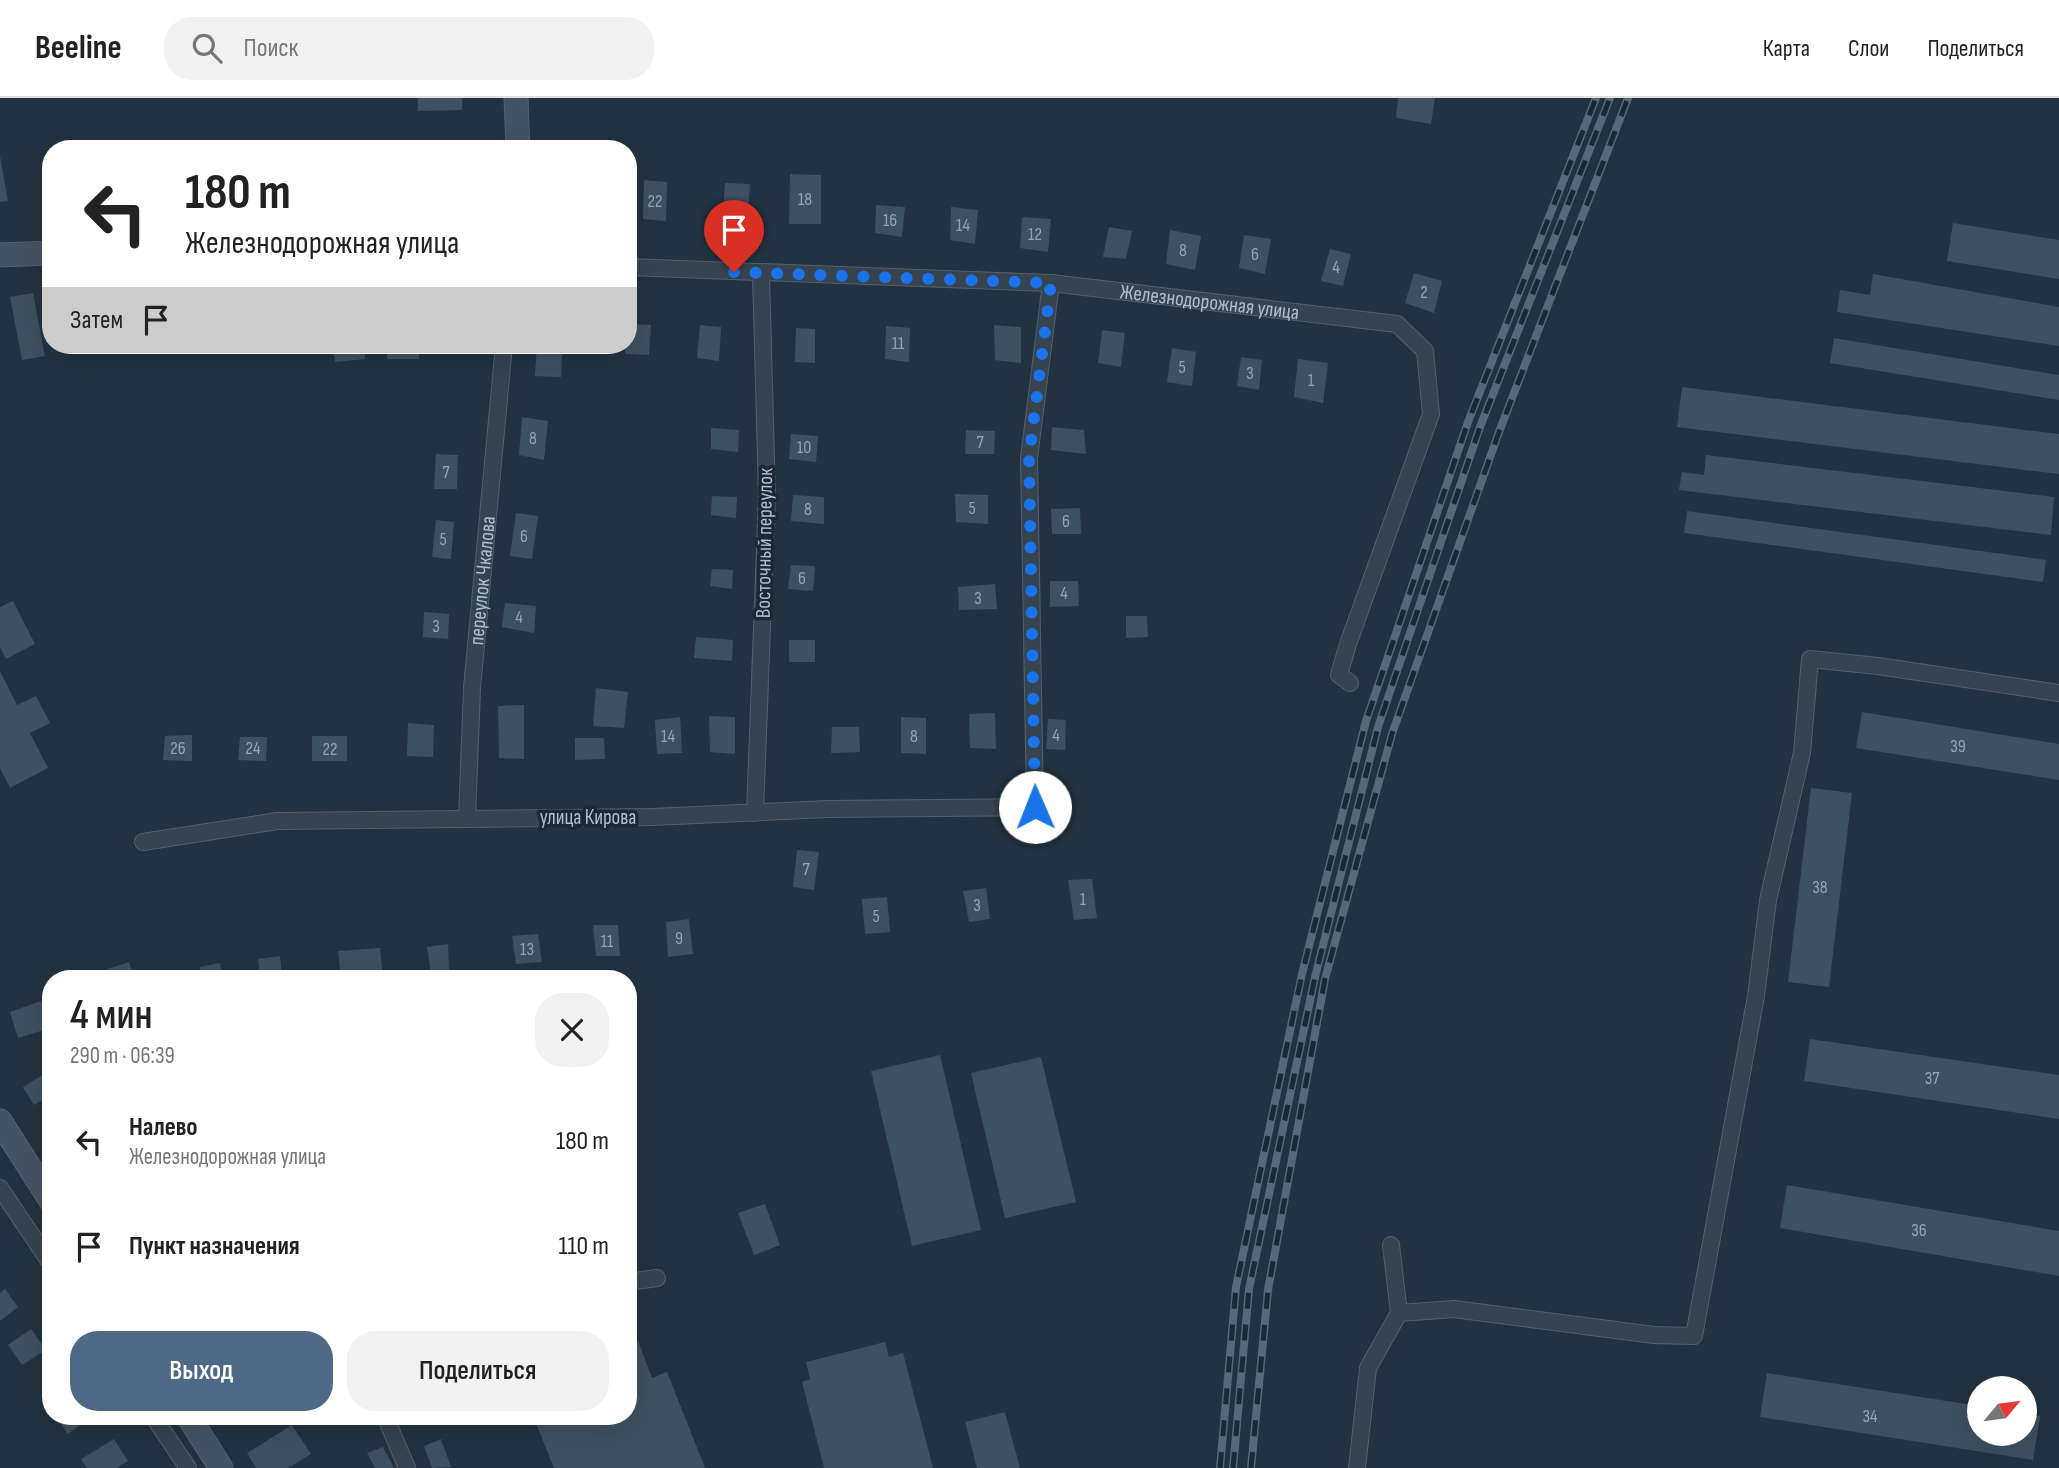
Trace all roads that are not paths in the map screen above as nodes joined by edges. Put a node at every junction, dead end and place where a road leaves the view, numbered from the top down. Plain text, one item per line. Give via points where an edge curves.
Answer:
1 (516, 98) edge
2 (518, 140) edge
3 (42, 253) edge
4 (0, 255) edge
5 (637, 267) edge
6 (761, 274) junction
7 (1051, 283) junction
8 (503, 354) edge
9 (1350, 683) dead end
10 (2059, 693) edge
11 (754, 813) junction
12 (467, 818) junction
13 (143, 842) dead end
14 (0, 1121) edge
15 (42, 1187) edge
16 (0, 1188) edge
17 (1391, 1245) dead end
18 (42, 1251) edge
19 (657, 1278) dead end
20 (637, 1281) edge
21 (1399, 1313) junction
22 (159, 1425) edge
23 (195, 1425) edge
24 (389, 1425) edge
25 (188, 1468) edge
26 (221, 1468) edge
27 (407, 1468) edge
28 (1357, 1468) edge

1 - 2 street
3 - 4 street
5 - 6 street, Железнодорожная улица
6 - 7 street, Железнодорожная улица
6 - 11 street, Восточный переулок via 766,496
7 - 9 street, Железнодорожная улица via 1397,324 1425,351 1431,414 1339,674
7 - 11 street, улица Кирова via 1029,458 1035,807
8 - 12 street, переулок Чкалова via 472,688
10 - 21 street via 1810,659 1802,752 1768,900 1756,996 1693,1336 1454,1309
11 - 12 street, улица Кирова
12 - 13 street, улица Кирова via 277,821
14 - 15 street
16 - 18 street
17 - 21 street
19 - 20 street
21 - 28 street via 1368,1368
22 - 25 street
23 - 26 street
24 - 27 street

